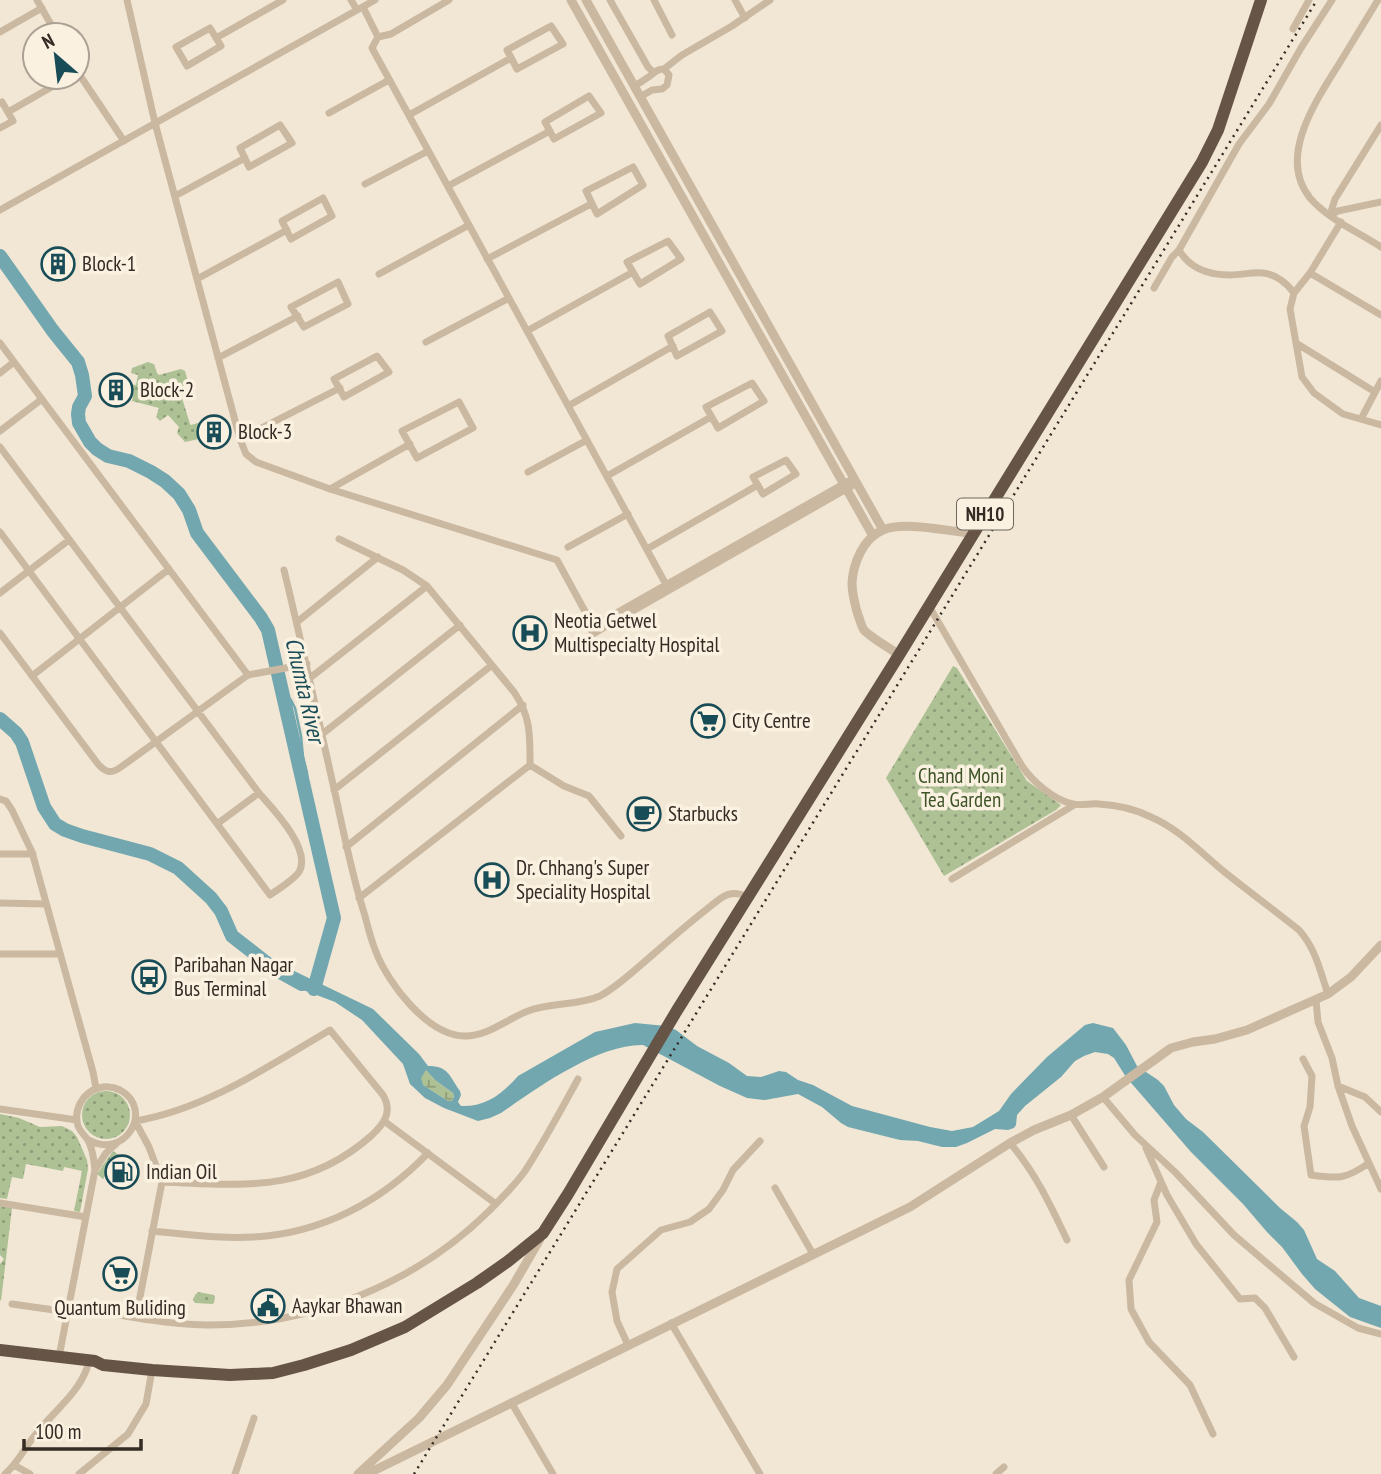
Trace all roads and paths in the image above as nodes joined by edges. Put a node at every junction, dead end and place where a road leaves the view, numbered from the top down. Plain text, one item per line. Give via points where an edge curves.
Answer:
1 (37, 0) edge
2 (127, 0) edge
3 (282, 0) edge
4 (351, 0) edge
5 (375, 0) edge
6 (449, 0) edge
7 (571, 0) edge
8 (586, 0) edge
9 (610, 0) edge
10 (654, 0) edge
11 (735, 0) edge
12 (770, 0) edge
13 (1261, 0) edge
14 (1309, 0) edge
15 (1332, 0) edge
16 (1378, 0) edge
17 (42, 8) junction
18 (360, 9) junction
19 (745, 18) junction
20 (49, 21) edge
21 (1293, 29) dead end
22 (0, 32) edge
23 (672, 35) dead end
24 (379, 37) junction
25 (216, 38) junction
26 (511, 58) junction
27 (664, 69) junction
28 (653, 72) junction
29 (390, 80) junction
30 (634, 86) junction
31 (44, 91) edge
32 (90, 91) edge
33 (640, 97) junction
34 (0, 103) edge
35 (8, 111) junction
36 (329, 113) dead end
37 (409, 115) junction
38 (155, 123) junction
39 (1381, 125) edge
40 (0, 128) edge
41 (550, 131) junction
42 (124, 141) junction
43 (428, 151) junction
44 (245, 158) junction
45 (365, 184) dead end
46 (448, 186) junction
47 (175, 196) junction
48 (1381, 202) edge
49 (590, 204) junction
50 (0, 210) edge
51 (1330, 215) junction
52 (1341, 222) junction
53 (469, 225) junction
54 (287, 230) junction
55 (1381, 247) edge
56 (1179, 250) junction
57 (488, 259) junction
58 (633, 272) junction
59 (1310, 272) junction
60 (379, 274) dead end
61 (197, 279) junction
62 (1154, 288) dead end
63 (1294, 293) junction
64 (509, 298) junction
65 (298, 316) junction
66 (1381, 316) edge
67 (527, 331) junction
68 (426, 342) dead end
69 (1296, 342) junction
70 (0, 343) edge
71 (673, 346) junction
72 (218, 358) junction
73 (14, 362) junction
74 (0, 373) edge
75 (1381, 381) edge
76 (340, 388) junction
77 (1375, 391) junction
78 (42, 399) junction
79 (568, 406) junction
80 (711, 417) junction
81 (1361, 419) junction
82 (1381, 425) edge
83 (0, 431) edge
84 (240, 439) junction
85 (587, 440) junction
86 (410, 444) junction
87 (0, 447) edge
88 (528, 472) dead end
89 (607, 476) junction
90 (856, 480) junction
91 (758, 485) junction
92 (845, 486) junction
93 (330, 489) junction
94 (628, 514) junction
95 (883, 530) junction
96 (0, 532) edge
97 (974, 534) junction
98 (873, 536) junction
99 (339, 539) dead end
100 (69, 540) junction
101 (568, 547) dead end
102 (647, 549) junction
103 (378, 557) junction
104 (169, 569) junction
105 (284, 570) dead end
106 (29, 571) junction
107 (427, 586) junction
108 (667, 588) junction
109 (0, 593) edge
110 (929, 606) junction
111 (120, 607) junction
112 (297, 622) junction
113 (460, 625) junction
114 (0, 633) edge
115 (80, 639) junction
116 (899, 655) junction
117 (307, 664) junction
118 (492, 665) junction
119 (248, 675) junction
120 (32, 676) junction
121 (310, 678) junction
122 (523, 705) junction
123 (198, 711) junction
124 (321, 735) junction
125 (155, 741) junction
126 (530, 765) junction
127 (334, 790) junction
128 (259, 793) junction
129 (0, 799) edge
130 (1074, 804) junction
131 (217, 824) junction
132 (621, 836) dead end
133 (346, 847) junction
134 (0, 854) edge
135 (33, 854) junction
136 (952, 879) dead end
137 (748, 897) junction
138 (359, 898) junction
139 (0, 904) edge
140 (47, 904) junction
141 (1381, 946) edge
142 (0, 954) edge
143 (60, 954) junction
144 (1328, 994) junction
145 (1315, 1000) junction
146 (1303, 1059) dead end
147 (578, 1079) dead end
148 (1338, 1086) junction
149 (96, 1088) junction
150 (1103, 1097) junction
151 (0, 1109) edge
152 (1381, 1112) edge
153 (1071, 1115) junction
154 (77, 1120) junction
155 (135, 1121) junction
156 (384, 1121) junction
157 (88, 1139) junction
158 (760, 1141) dead end
159 (116, 1143) junction
160 (1010, 1143) junction
161 (1144, 1143) junction
162 (428, 1153) junction
163 (1369, 1163) junction
164 (1104, 1167) dead end
165 (95, 1170) junction
166 (162, 1182) junction
167 (1161, 1182) junction
168 (775, 1188) dead end
169 (1381, 1189) edge
170 (0, 1203) edge
171 (496, 1204) junction
172 (86, 1217) junction
173 (152, 1231) junction
174 (543, 1234) junction
175 (1067, 1240) dead end
176 (813, 1254) junction
177 (12, 1304) dead end
178 (69, 1309) junction
179 (136, 1318) junction
180 (671, 1323) junction
181 (1381, 1334) edge
182 (628, 1345) junction
183 (0, 1350) edge
184 (0, 1357) edge
185 (59, 1357) junction
186 (1293, 1357) dead end
187 (103, 1365) junction
188 (87, 1368) junction
189 (152, 1370) junction
190 (510, 1402) junction
191 (254, 1418) dead end
192 (1213, 1434) dead end
193 (14, 1465) junction
194 (1003, 1467) dead end
195 (5, 1474) edge
196 (30, 1474) edge
197 (79, 1474) edge
198 (235, 1474) edge
199 (358, 1474) edge
200 (368, 1474) edge
201 (553, 1474) edge
202 (760, 1474) edge
203 (996, 1474) edge

1 - 17 street
2 - 38 street
3 - 25 street
4 - 18 street
5 - 18 street
6 - 24 street
7 - 92 street
8 - 30 street
9 - 28 street
10 - 23 street
11 - 19 street
12 - 19 street
13 - 97 highway, NH10 via 1210,148
14 - 21 street
15 - 56 street via 1269,104 1239,144
16 - 51 street via 1314,104 1297,156 1299,176 1309,196
17 - 20 street
17 - 22 street
18 - 24 street
18 - 38 street
19 - 27 street
24 - 29 street via 372,48
25 - 25 street via 210,28 176,47 187,66 221,46
26 - 26 street via 517,69 563,44 551,26 507,50
26 - 37 street
27 - 28 street
27 - 33 street via 669,75 667,85
28 - 30 street
29 - 36 street
29 - 37 street
30 - 33 street
31 - 35 street
32 - 42 street
33 - 90 street
34 - 35 street
35 - 40 street via 13,121
37 - 43 street
38 - 42 street
38 - 47 street
39 - 51 street via 1335,199
41 - 41 street via 554,139 601,113 589,96 545,122
41 - 46 street
42 - 50 street
43 - 45 street
43 - 46 street
44 - 44 street via 249,167 292,143 280,125 240,148
44 - 47 street
46 - 53 street
47 - 61 street
48 - 51 street
49 - 49 street via 586,191 633,167 643,185 597,214
49 - 57 street
51 - 52 street
52 - 55 street
52 - 59 street
53 - 57 street
53 - 60 street
54 - 54 street via 282,221 323,198 332,216 291,239
54 - 61 street
56 - 62 street
56 - 63 street via 1186,262 1200,270 1228,275 1264,273 1282,280
57 - 64 street
58 - 58 street via 640,284 681,260 668,241 626,262
58 - 67 street
59 - 63 street
59 - 66 street
61 - 72 street
63 - 69 street via 1290,309
64 - 67 street
64 - 68 street
65 - 65 street via 304,327 348,304 338,282 291,307
65 - 72 street
67 - 79 street
69 - 77 street
69 - 81 street via 1302,377 1314,393 1343,414
70 - 73 street
71 - 71 street via 677,356 722,331 710,312 668,336
71 - 79 street
72 - 84 street
73 - 74 street
73 - 78 street
75 - 77 street
76 - 76 street via 344,397 388,372 377,356 334,379
76 - 84 street
77 - 81 street
78 - 83 street
78 - 104 street
79 - 85 street
80 - 80 street via 718,428 764,401 752,383 706,407
80 - 89 street
81 - 82 street
84 - 93 street via 252,460
85 - 88 street
85 - 89 street
86 - 86 street via 417,458 473,428 459,401 402,431
86 - 93 street
87 - 100 street
89 - 94 street
90 - 92 street
90 - 95 street
91 - 91 street via 763,494 796,474 786,460 753,477
91 - 102 street
92 - 98 street
92 - 108 street
93 - 108 street via 557,561 593,626 593,634
94 - 101 street
94 - 102 street
95 - 97 street via 912,527
95 - 98 street
96 - 106 street
97 - 110 highway, NH10
98 - 116 street via 857,558 853,594 863,629
99 - 103 street
100 - 106 street
100 - 111 street
102 - 108 street
103 - 107 street
103 - 112 street
104 - 111 street
104 - 119 street
105 - 112 street
106 - 109 street
106 - 115 street
107 - 113 street
107 - 121 street
110 - 116 highway, NH10
110 - 130 street via 1027,772 1043,788
111 - 115 street
111 - 123 street
112 - 117 street
113 - 118 street
113 - 124 street
114 - 120 street
115 - 120 street
115 - 125 street
116 - 137 highway, NH10
117 - 119 street
117 - 121 street
118 - 122 street
118 - 127 street
119 - 123 street
120 - 125 street via 104,771 116,770
121 - 124 street
122 - 126 street via 529,722
122 - 133 street
123 - 125 street
123 - 128 street
124 - 127 street
125 - 131 street
126 - 132 street via 589,796
126 - 138 street
127 - 133 street
128 - 131 street
128 - 131 street via 290,831 301,863 299,873 270,895
129 - 135 street via 12,810
130 - 136 street
130 - 144 street via 1136,811 1181,834 1299,930 1316,956
133 - 138 street
134 - 135 street
135 - 140 street
137 - 138 street via 735,892 726,895 600,995 529,1010 495,1028 463,1037 427,1020 394,985 376,951
137 - 174 highway, NH10
139 - 140 street
140 - 143 street
141 - 144 street
142 - 143 street
143 - 149 street
144 - 145 street
145 - 148 street
145 - 150 street via 1247,1030 1171,1048
146 - 163 street via 1312,1076 1304,1126 1311,1175 1351,1176
147 - 171 street via 524,1171
148 - 152 street via 1365,1097
148 - 163 street
149 - 154 street via 82,1098
149 - 155 street via 123,1092 133,1105
150 - 153 street
150 - 161 street
151 - 154 street
153 - 160 street
153 - 164 street
154 - 157 street
155 - 156 street via 212,1096 330,1030 385,1098 388,1111
155 - 159 street via 127,1137
155 - 166 street
156 - 162 street
156 - 166 street via 350,1152 299,1177 246,1185
157 - 159 street via 101,1145
157 - 165 street
158 - 182 street via 733,1170 709,1209 690,1222 661,1230 617,1269 612,1292 617,1321
159 - 165 street
160 - 175 street via 1025,1160
160 - 176 street via 910,1207
161 - 167 street
161 - 181 street via 1234,1235 1314,1303 1358,1328
162 - 171 street
162 - 173 street via 376,1198 301,1230 236,1238
163 - 169 street
165 - 172 street
166 - 173 street
167 - 186 street via 1196,1244 1240,1299 1255,1298 1265,1308
167 - 192 street via 1153,1200 1157,1222 1129,1280 1131,1309 1149,1342 1190,1385
168 - 176 street
170 - 172 street
171 - 179 street via 411,1270 332,1306 229,1324
172 - 178 street
173 - 179 street
174 - 189 highway, NH10 via 437,1308 351,1350 273,1373
174 - 199 street via 447,1385 419,1418
176 - 180 street
177 - 178 street
178 - 179 street
178 - 185 street
180 - 182 street
180 - 202 street
182 - 190 street
183 - 185 highway, NH10
184 - 188 highway
185 - 187 highway, NH10
187 - 188 highway
187 - 189 highway, NH10
188 - 193 street via 83,1380
189 - 197 street via 146,1404 128,1434
190 - 200 street
190 - 201 street
191 - 198 street
193 - 195 street
193 - 196 street
194 - 203 street

